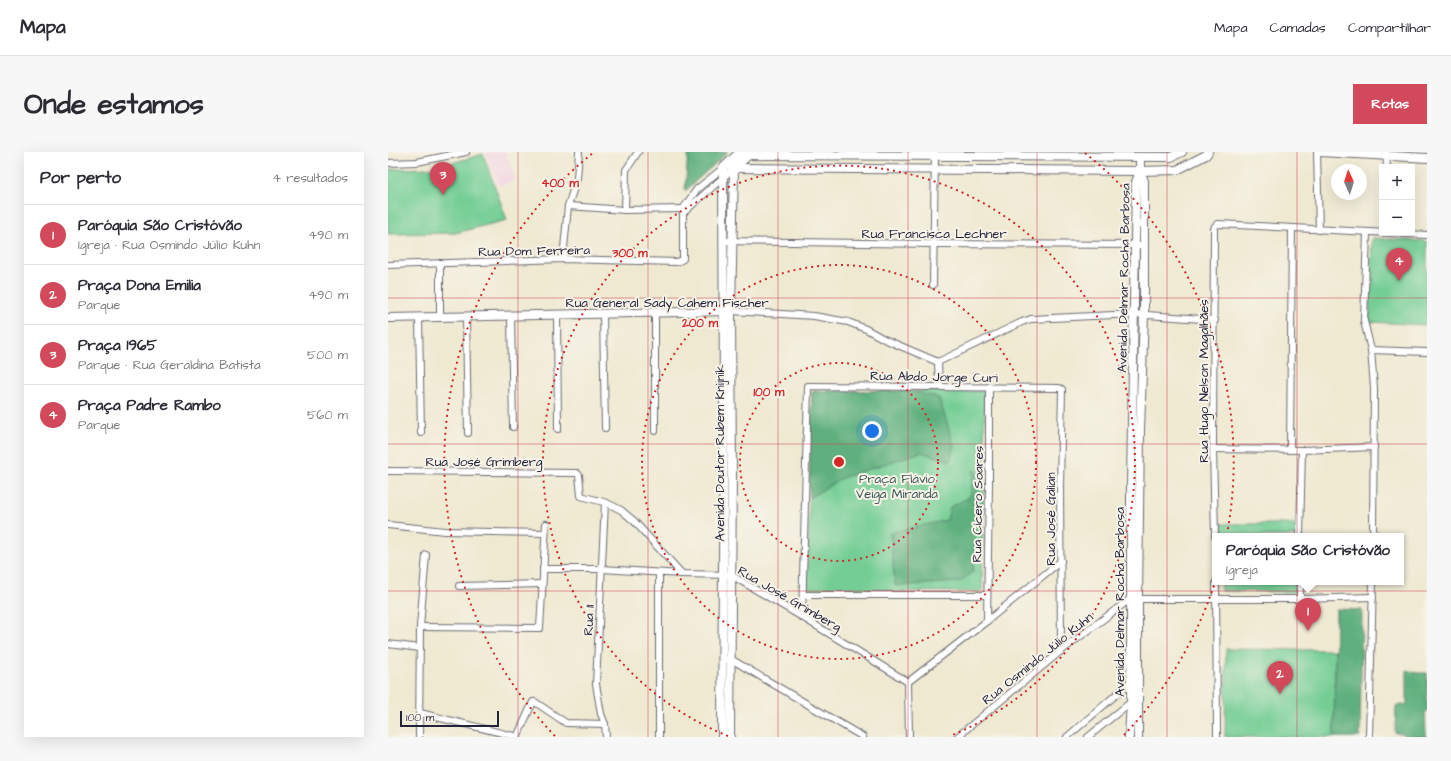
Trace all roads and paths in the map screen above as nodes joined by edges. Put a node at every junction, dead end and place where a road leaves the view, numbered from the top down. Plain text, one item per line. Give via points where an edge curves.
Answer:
1 (466, 152) edge
2 (580, 152) edge
3 (638, 152) edge
4 (1182, 152) edge
5 (1208, 152) edge
6 (1317, 152) edge
7 (1320, 152) edge
8 (739, 153) edge
9 (751, 153) edge
10 (853, 154) edge
11 (862, 154) edge
12 (935, 154) edge
13 (1140, 154) edge
14 (1386, 154) edge
15 (1427, 158) edge
16 (388, 163) edge
17 (1387, 164) edge
18 (734, 168) junction
19 (935, 169) junction
20 (1140, 171) junction
21 (723, 172) junction
22 (568, 206) junction
23 (625, 210) junction
24 (683, 211) junction
25 (1292, 228) junction
26 (1319, 230) junction
27 (1367, 232) junction
28 (1379, 233) edge
29 (1415, 234) edge
30 (1427, 235) edge
31 (728, 241) junction
32 (934, 244) junction
33 (1135, 245) junction
34 (1144, 245) junction
35 (563, 260) junction
36 (440, 263) junction
37 (388, 265) edge
38 (933, 284) dead end
39 (727, 311) junction
40 (655, 313) junction
41 (603, 314) junction
42 (1134, 314) junction
43 (1144, 314) junction
44 (556, 315) junction
45 (511, 316) junction
46 (440, 317) junction
47 (466, 317) junction
48 (388, 318) edge
49 (419, 318) junction
50 (1215, 320) junction
51 (1371, 350) junction
52 (1427, 352) edge
53 (938, 362) junction
54 (939, 386) junction
55 (989, 387) junction
56 (1061, 388) joint
57 (513, 427) dead end
58 (605, 428) dead end
59 (558, 429) dead end
60 (655, 431) dead end
61 (421, 433) dead end
62 (468, 433) dead end
63 (1374, 447) junction
64 (1213, 449) junction
65 (1290, 450) junction
66 (1302, 450) junction
67 (388, 471) edge
68 (605, 503) junction
69 (546, 524) dead end
70 (388, 525) edge
71 (544, 533) junction
72 (1215, 533) edge
73 (1300, 533) edge
74 (1373, 533) edge
75 (426, 555) dead end
76 (1061, 561) junction
77 (543, 569) junction
78 (602, 569) junction
79 (659, 572) junction
80 (682, 574) junction
81 (727, 575) junction
82 (542, 584) junction
83 (1216, 585) edge
84 (1300, 585) edge
85 (1373, 585) edge
86 (459, 586) dead end
87 (803, 595) junction
88 (987, 595) junction
89 (1373, 598) junction
90 (1134, 599) junction
91 (1217, 599) junction
92 (1300, 599) junction
93 (802, 617) junction
94 (987, 621) junction
95 (420, 627) junction
96 (388, 644) edge
97 (420, 648) junction
98 (1061, 651) junction
99 (726, 657) junction
100 (1139, 674) junction
101 (908, 682) junction
102 (1130, 682) junction
103 (1139, 696) junction
104 (1131, 702) junction
105 (420, 713) junction
106 (605, 724) junction
107 (1079, 727) junction
108 (419, 737) edge
109 (517, 737) edge
110 (606, 737) edge
111 (659, 737) edge
112 (722, 737) edge
113 (730, 737) edge
114 (863, 737) edge
115 (910, 737) edge
116 (957, 737) edge
117 (1067, 737) edge
118 (1088, 737) edge
119 (1130, 737) edge
120 (1138, 737) edge
121 (1217, 737) edge
122 (1369, 737) edge

1 - 16 street via 417,162
2 - 22 street via 577,178
3 - 23 street via 626,170
4 - 13 street via 1171,157
5 - 20 street via 1177,170
6 - 26 street
7 - 14 street
8 - 9 street
8 - 21 street
9 - 10 street
9 - 18 street
10 - 11 street
11 - 12 street
12 - 13 street
12 - 19 street
13 - 20 street
14 - 15 street
14 - 17 street
18 - 19 street
18 - 21 street
18 - 31 street, Avenida Doutor Rubem Knijnik
19 - 20 street
19 - 32 street
20 - 33 street, Avenida Delmar Rocha Barbosa via 1136,182
20 - 34 street, Avenida Delmar Rocha Barbosa via 1144,182
21 - 24 street via 697,189
21 - 31 street, Avenida Doutor Rubem Knijnik
22 - 23 street
22 - 35 street
23 - 24 street
24 - 35 street, Rua Dom Ferreira via 681,261
25 - 26 street
25 - 50 street, Rua Hugo Nelson Magalhães via 1218,224 1215,226
25 - 65 street
26 - 27 street
27 - 28 street
27 - 51 street via 1364,322
29 - 30 street
31 - 32 street, Rua Francisca Lechner
31 - 39 street, Avenida Doutor Rubem Knijnik
32 - 33 street, Rua Francisca Lechner
32 - 38 street
33 - 34 street, Rua Francisca Lechner
33 - 42 street, Avenida Delmar Rocha Barbosa
34 - 43 street, Avenida Delmar Rocha Barbosa
35 - 36 street, Rua Dom Ferreira
36 - 37 street, Rua Dom Ferreira
36 - 46 street
39 - 40 street, Rua General Sady Cahem Fischer
39 - 53 street, Rua General Sady Cahem Fischer via 814,316 848,322
39 - 81 street, Avenida Doutor Rubem Knijnik
40 - 41 street, Rua General Sady Cahem Fischer
40 - 60 street
41 - 44 street, Rua General Sady Cahem Fischer
41 - 58 street
42 - 43 street
42 - 53 street via 1031,319
42 - 90 street, Avenida Delmar Rocha Barbosa
43 - 50 street
43 - 90 street, Avenida Delmar Rocha Barbosa
44 - 45 street, Rua General Sady Cahem Fischer
44 - 59 street
45 - 47 street, Rua General Sady Cahem Fischer
45 - 57 street
46 - 47 street, Rua General Sady Cahem Fischer
46 - 49 street, Rua General Sady Cahem Fischer
47 - 62 street
48 - 49 street, Rua General Sady Cahem Fischer
49 - 61 street
50 - 64 street, Rua Hugo Nelson Magalhães
51 - 52 street
51 - 63 street
53 - 54 street
54 - 55 street, Rua Abdo Jorge Curi
54 - 87 street, Rua Abdo Jorge Curi via 808,386
55 - 56 street, Rua Abdo Jorge Curi
55 - 88 street, Rua Cícero Soares
56 - 76 street, Rua José Galian
63 - 66 street
63 - 74 street
64 - 65 street
64 - 72 street, Rua Hugo Nelson Magalhães
65 - 66 street
66 - 73 street
67 - 68 street, Rua José Grimberg via 575,472 579,475 581,496
68 - 78 street, Rua 11
68 - 80 street, Rua José Grimberg via 621,510 634,520
69 - 71 street
70 - 71 street via 445,531
71 - 77 street
75 - 95 street
76 - 94 street
76 - 98 street, Rua José Galian
77 - 78 street
77 - 82 street
78 - 79 street
78 - 106 street, Rua 11 via 596,684
79 - 80 street
79 - 111 street
80 - 81 street, Rua José Grimberg
81 - 93 street, Rua José Grimberg
81 - 99 street, Avenida Doutor Rubem Knijnik
82 - 86 street
82 - 95 street via 540,628
83 - 91 street
84 - 92 street
85 - 89 street
87 - 88 street
87 - 93 street
88 - 94 street, Rua Cícero Soares
89 - 92 street
89 - 122 street
90 - 91 street
90 - 98 street, Rua Osmindo Júlio Kuhn
90 - 100 street, Avenida Delmar Rocha Barbosa
90 - 102 street, Avenida Delmar Rocha Barbosa
91 - 92 street
91 - 121 street
93 - 101 street, Rua José Grimberg
94 - 101 street
95 - 97 street
96 - 97 street
97 - 105 street
98 - 116 street, Rua Osmindo Júlio Kuhn
99 - 112 street, Avenida Doutor Rubem Knijnik
99 - 113 street, Avenida Doutor Rubem Knijnik
99 - 114 street
100 - 102 street
100 - 103 street, Avenida Delmar Rocha Barbosa
101 - 115 street
102 - 104 street, Avenida Delmar Rocha Barbosa
102 - 107 street
103 - 104 street
103 - 120 street, Avenida Delmar Rocha Barbosa
104 - 118 street
104 - 119 street, Avenida Delmar Rocha Barbosa
105 - 108 street
105 - 109 street
106 - 109 street via 566,723 533,702
106 - 110 street, Rua 11
107 - 117 street
107 - 118 street

